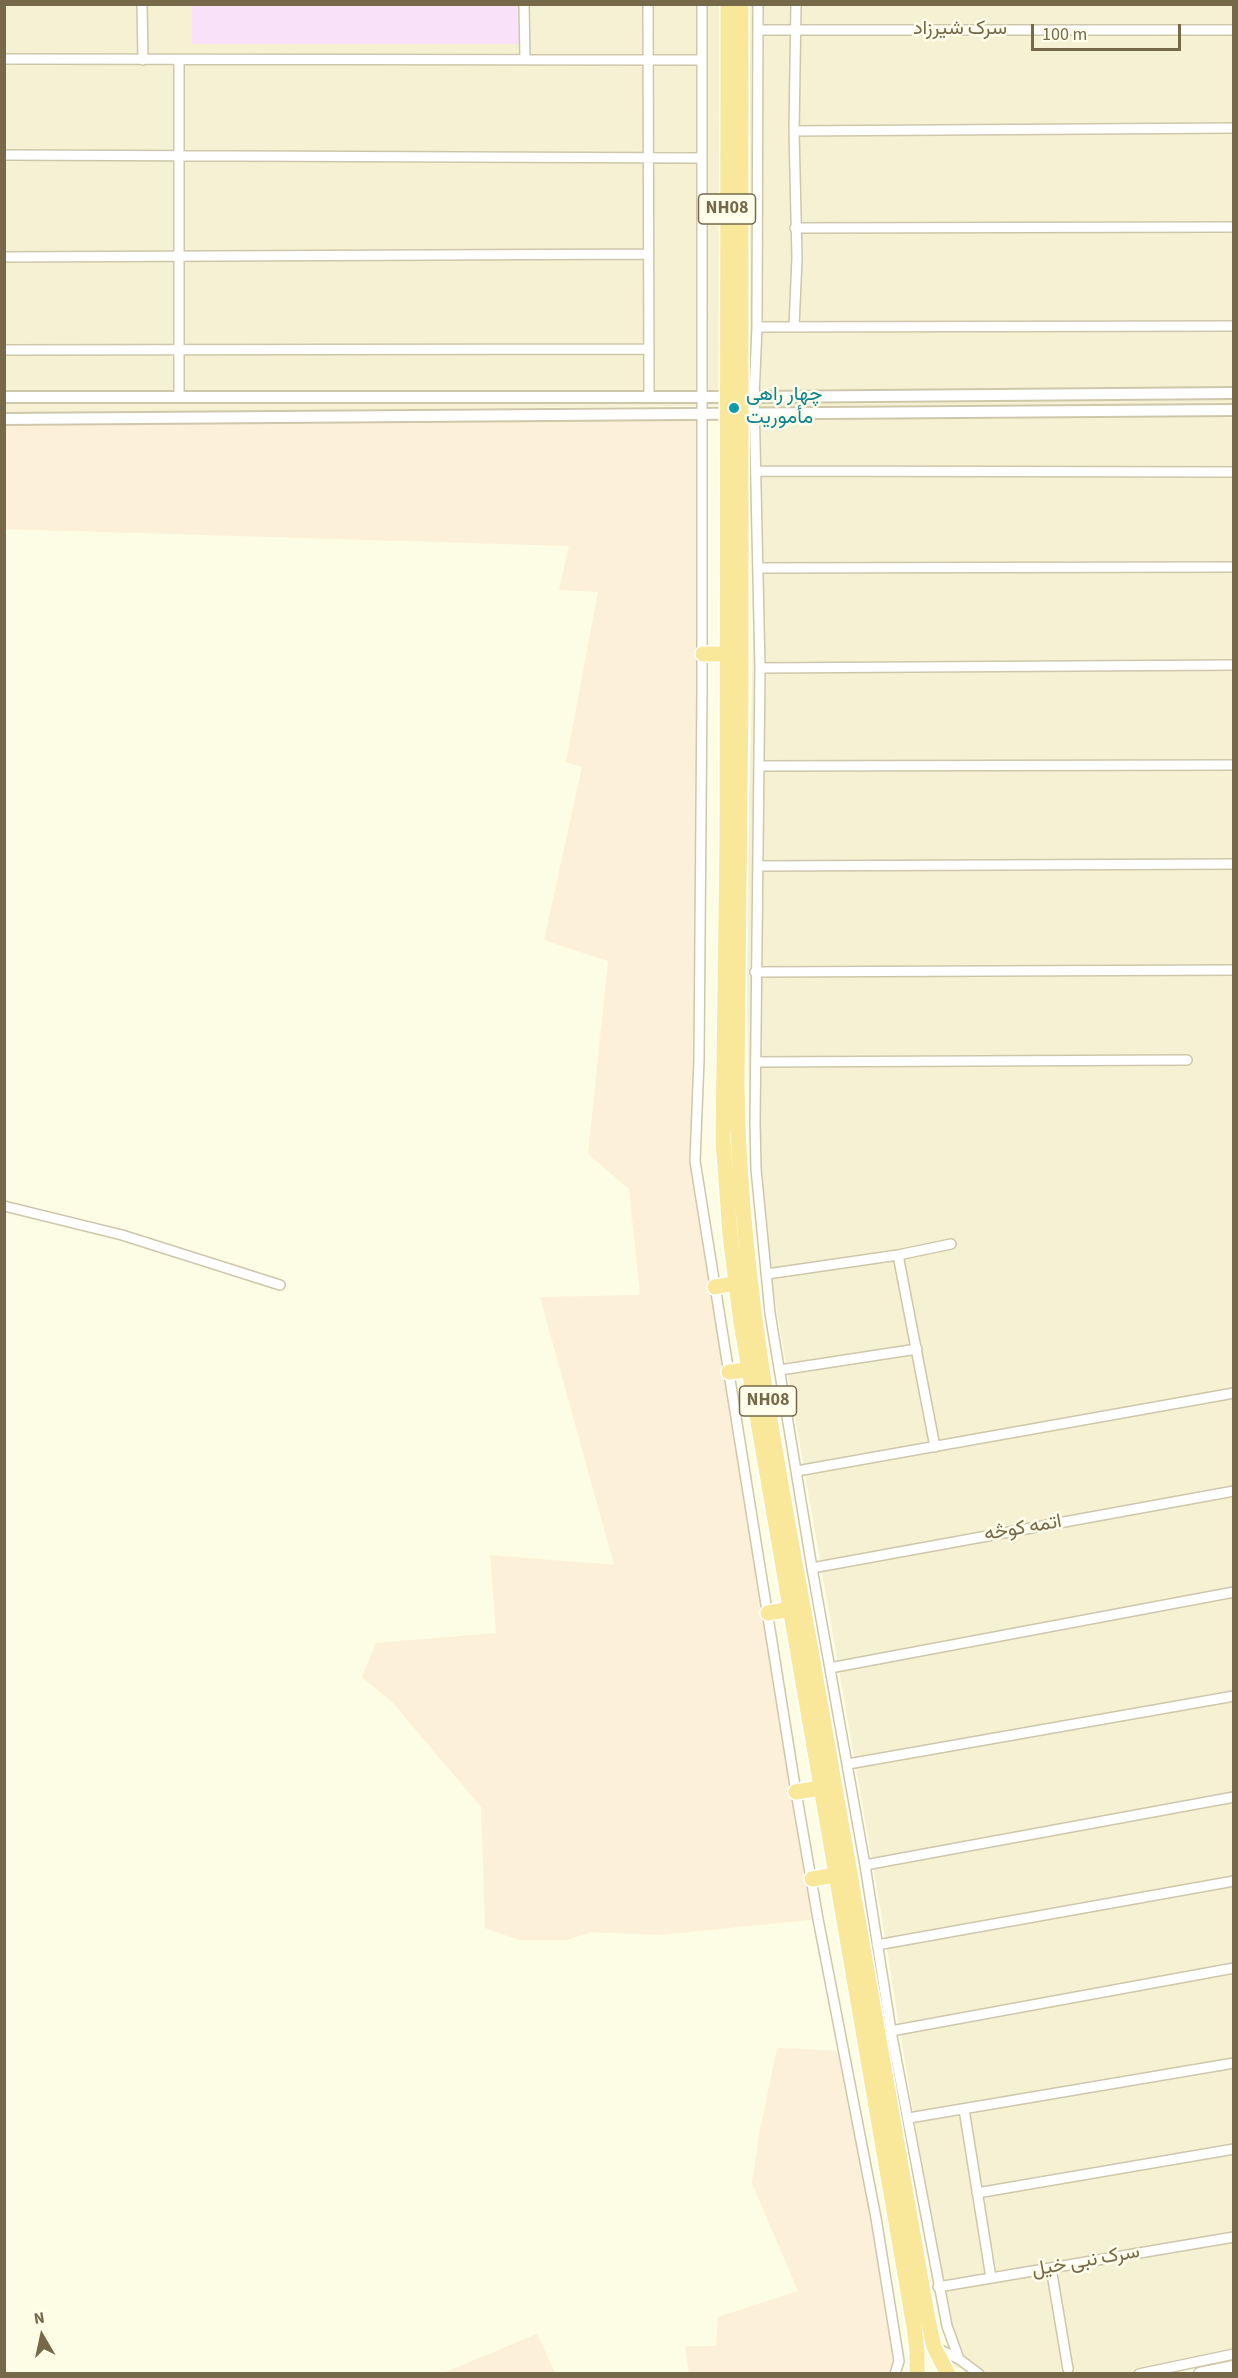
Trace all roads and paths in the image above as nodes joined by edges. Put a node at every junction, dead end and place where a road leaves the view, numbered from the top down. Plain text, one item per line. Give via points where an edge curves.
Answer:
1 (142, 4) edge
2 (524, 4) edge
3 (648, 4) edge
4 (702, 4) edge
5 (728, 4) edge
6 (741, 4) edge
7 (758, 4) edge
8 (796, 4) edge
9 (758, 30) junction
10 (796, 30) junction
11 (1233, 30) edge
12 (4, 59) edge
13 (525, 59) junction
14 (143, 60) junction
15 (179, 60) junction
16 (647, 60) junction
17 (702, 60) junction
18 (1233, 128) edge
19 (794, 131) junction
20 (4, 155) edge
21 (179, 155) junction
22 (649, 158) junction
23 (701, 158) junction
24 (1233, 227) edge
25 (795, 228) junction
26 (648, 254) junction
27 (4, 257) edge
28 (178, 257) junction
29 (1233, 326) edge
30 (757, 327) junction
31 (794, 327) junction
32 (179, 349) junction
33 (649, 349) junction
34 (4, 350) edge
35 (1233, 393) edge
36 (649, 396) junction
37 (702, 396) junction
38 (4, 397) edge
39 (178, 397) junction
40 (741, 397) junction
41 (1233, 410) edge
42 (702, 412) junction
43 (742, 413) junction
44 (4, 419) edge
45 (757, 471) junction
46 (1233, 472) edge
47 (1233, 567) edge
48 (758, 568) junction
49 (703, 654) junction
50 (727, 654) junction
51 (1233, 664) edge
52 (760, 668) junction
53 (1233, 765) edge
54 (759, 766) junction
55 (1233, 864) edge
56 (759, 866) junction
57 (1233, 970) edge
58 (755, 972) junction
59 (1187, 1060) dead end
60 (757, 1062) junction
61 (4, 1206) edge
62 (951, 1244) dead end
63 (898, 1255) junction
64 (767, 1274) junction
65 (736, 1283) junction
66 (280, 1285) dead end
67 (716, 1287) junction
68 (918, 1349) junction
69 (749, 1370) junction
70 (780, 1370) junction
71 (729, 1372) junction
72 (1233, 1393) edge
73 (935, 1447) junction
74 (797, 1471) junction
75 (1233, 1491) edge
76 (812, 1568) junction
77 (1233, 1592) edge
78 (791, 1610) junction
79 (768, 1613) junction
80 (830, 1668) junction
81 (1233, 1696) edge
82 (848, 1764) junction
83 (821, 1788) junction
84 (796, 1792) junction
85 (1233, 1797) edge
86 (865, 1865) junction
87 (836, 1875) junction
88 (812, 1879) junction
89 (1233, 1881) edge
90 (877, 1945) junction
91 (1233, 1968) edge
92 (891, 2031) junction
93 (1233, 2064) edge
94 (964, 2109) junction
95 (909, 2118) junction
96 (1233, 2149) edge
97 (977, 2193) junction
98 (1233, 2237) edge
99 (1051, 2268) junction
100 (991, 2278) junction
101 (938, 2287) junction
102 (934, 2347) junction
103 (1233, 2355) edge
104 (959, 2359) junction
105 (899, 2361) junction
106 (1233, 2367) edge
107 (1068, 2369) dead end
108 (896, 2373) edge
109 (915, 2373) edge
110 (948, 2373) edge
111 (979, 2373) edge
112 (1139, 2373) edge
113 (1200, 2373) edge

1 - 14 street
2 - 13 street
3 - 16 street
4 - 17 street
5 - 40 highway, NH08
6 - 40 highway, NH08
7 - 9 street
8 - 10 street
9 - 10 street, سرک شیرزاد
9 - 30 street
10 - 11 street, سرک شیرزاد
10 - 19 street
12 - 14 street
13 - 15 street
13 - 16 street
14 - 15 street
15 - 21 street
16 - 17 street
16 - 22 street
17 - 23 street
18 - 19 street
19 - 25 street
20 - 21 street
21 - 22 street
21 - 28 street
22 - 23 street
22 - 26 street
23 - 37 street
24 - 25 street
25 - 31 street
26 - 28 street
26 - 33 street
27 - 28 street
28 - 32 street
29 - 31 street
30 - 31 street
30 - 40 street
32 - 33 street
32 - 34 street
32 - 39 street
33 - 36 street
35 - 40 street
36 - 37 street
36 - 39 street
37 - 40 street
37 - 42 street
38 - 39 street
40 - 43 highway, NH08
41 - 43 street
42 - 43 street
42 - 44 street
42 - 49 street
43 - 45 street
43 - 50 highway, NH08
43 - 102 highway, NH08 via 737,1144 747,1262 848,1867
45 - 46 street
45 - 48 street
47 - 48 street
48 - 52 street
49 - 50 highway
49 - 67 street via 695,1161
50 - 65 highway, NH08 via 723,1147
51 - 52 street
52 - 54 street
53 - 54 street
54 - 56 street
55 - 56 street
56 - 58 street
57 - 58 street
58 - 60 street
59 - 60 street
60 - 64 street via 756,1170
61 - 66 street via 122,1234
62 - 63 street
63 - 64 street
63 - 68 street
64 - 70 street
65 - 67 highway
65 - 69 highway, NH08
67 - 71 street
68 - 70 street
68 - 73 street
69 - 71 highway
69 - 78 highway, NH08
70 - 74 street
71 - 79 street
72 - 73 street
73 - 74 street
74 - 76 street
75 - 76 street, اتمه کوڅه
76 - 80 street
77 - 80 street
78 - 79 highway
78 - 83 highway, NH08
79 - 84 street
80 - 82 street
81 - 82 street
82 - 86 street
83 - 84 highway
83 - 87 highway, NH08
84 - 88 street
85 - 86 street
86 - 90 street
87 - 88 highway
87 - 109 highway, NH08 via 914,2327
88 - 105 street
89 - 90 street
90 - 92 street
91 - 92 street
92 - 95 street
93 - 94 street
94 - 95 street
94 - 97 street
95 - 101 street
96 - 97 street
97 - 100 street
98 - 99 street, سرک نبی خیل
99 - 100 street, سرک نبی خیل
99 - 107 street
100 - 101 street, سرک نبی خیل
101 - 104 street
102 - 104 street
102 - 110 highway, NH08
103 - 112 street
104 - 111 street
105 - 108 street
105 - 109 street
106 - 113 main road

